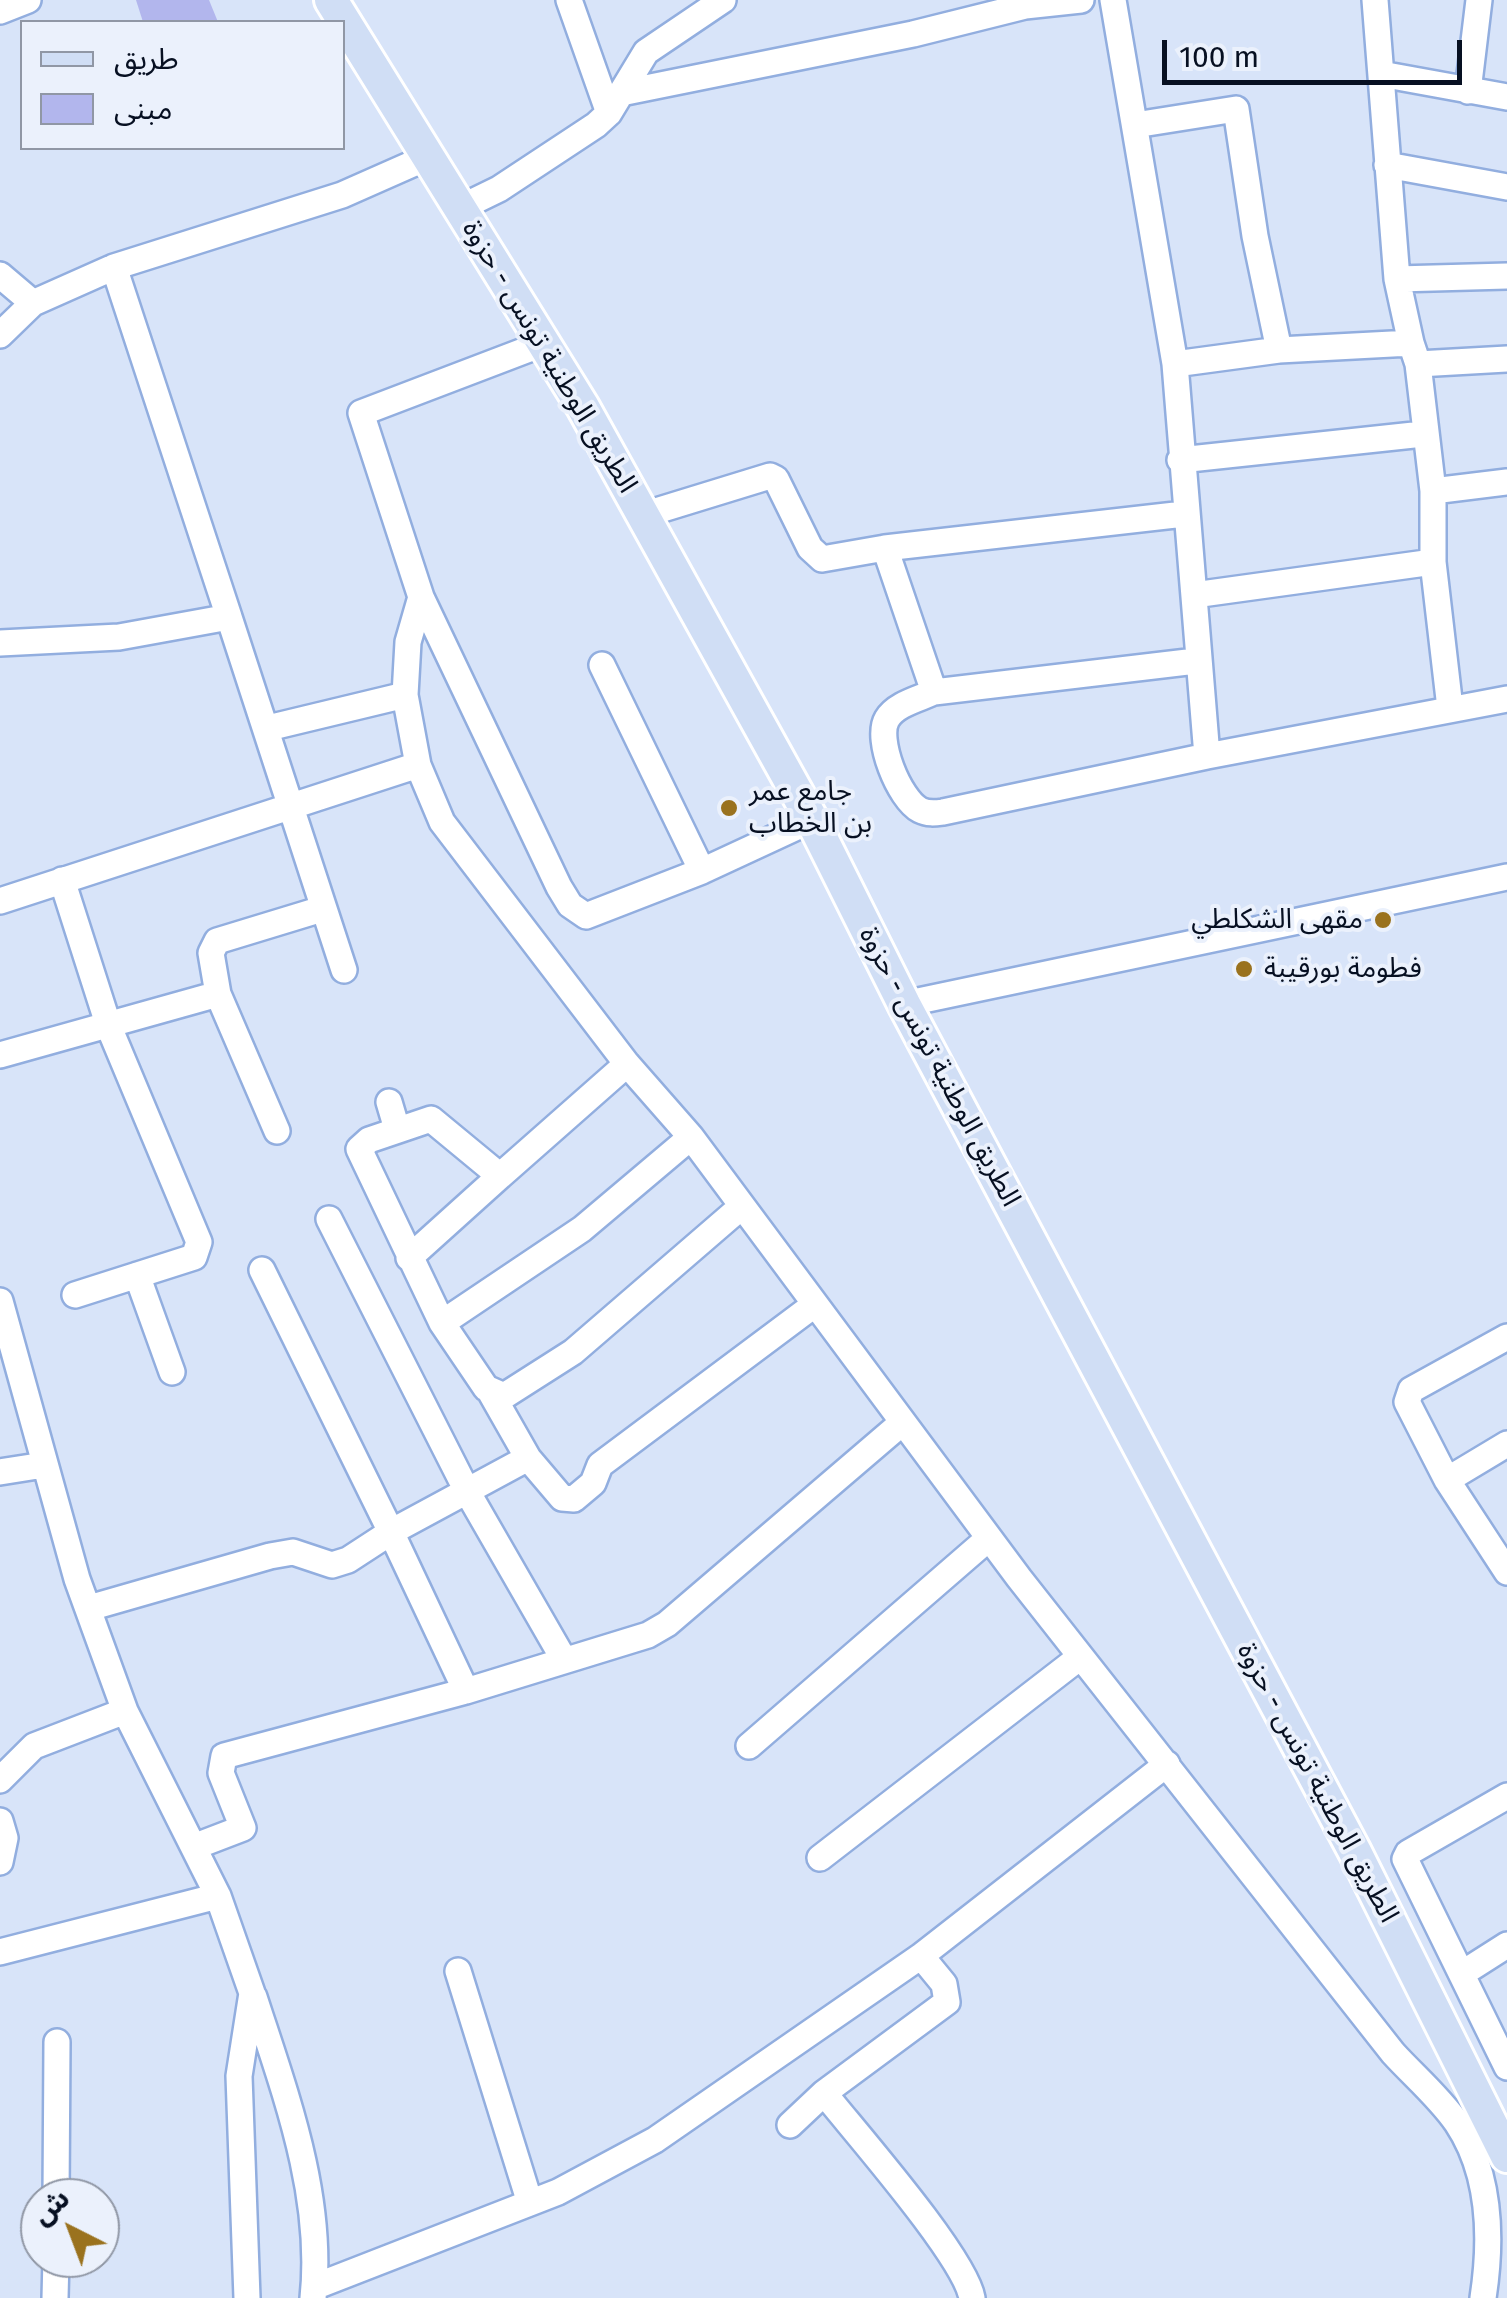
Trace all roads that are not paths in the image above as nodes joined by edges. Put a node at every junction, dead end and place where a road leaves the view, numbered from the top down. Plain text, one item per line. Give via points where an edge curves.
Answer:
1 (28, 0) edge
2 (568, 0) edge
3 (723, 0) edge
4 (1081, 0) edge
5 (1114, 0) edge
6 (1375, 0) edge
7 (1479, 0) edge
8 (1024, 3) edge
9 (0, 10) edge
10 (345, 23) edge
11 (1381, 74) junction
12 (1468, 91) junction
13 (1507, 98) edge
14 (615, 103) junction
15 (1135, 126) junction
16 (428, 157) junction
17 (1387, 165) junction
18 (1507, 187) edge
19 (460, 208) junction
20 (114, 267) junction
21 (0, 275) edge
22 (1507, 276) edge
23 (1397, 279) junction
24 (34, 303) junction
25 (0, 336) edge
26 (542, 344) junction
27 (1279, 350) junction
28 (1414, 354) junction
29 (1507, 360) edge
30 (1175, 364) junction
31 (1424, 434) junction
32 (1180, 460) junction
33 (1507, 482) edge
34 (1433, 491) junction
35 (1184, 514) junction
36 (643, 515) junction
37 (885, 548) junction
38 (1433, 562) junction
39 (1194, 595) junction
40 (421, 597) junction
41 (229, 617) junction
42 (0, 643) edge
43 (1196, 661) junction
44 (602, 665) dead end
45 (934, 692) junction
46 (405, 695) junction
47 (1507, 698) edge
48 (1450, 708) junction
49 (268, 728) junction
50 (1207, 756) junction
51 (418, 765) junction
52 (292, 806) junction
53 (812, 820) junction
54 (702, 871) junction
55 (1507, 877) edge
56 (62, 880) junction
57 (0, 901) edge
58 (322, 909) junction
59 (344, 970) dead end
60 (218, 994) junction
61 (904, 1004) junction
62 (109, 1028) junction
63 (0, 1054) edge
64 (627, 1064) junction
65 (388, 1102) dead end
66 (397, 1128) junction
67 (277, 1131) dead end
68 (691, 1138) junction
69 (500, 1176) junction
70 (741, 1207) junction
71 (329, 1219) dead end
72 (410, 1258) junction
73 (262, 1270) dead end
74 (137, 1275) junction
75 (75, 1295) dead end
76 (0, 1302) edge
77 (814, 1305) junction
78 (442, 1323) junction
79 (1507, 1336) edge
80 (172, 1372) dead end
81 (491, 1394) junction
82 (903, 1422) junction
83 (1507, 1444) edge
84 (528, 1458) junction
85 (44, 1465) junction
86 (0, 1472) edge
87 (1447, 1480) junction
88 (468, 1493) junction
89 (390, 1532) junction
90 (989, 1538) junction
91 (1507, 1571) edge
92 (89, 1608) junction
93 (1080, 1657) junction
94 (564, 1658) junction
95 (466, 1691) junction
96 (126, 1711) junction
97 (749, 1746) dead end
98 (1167, 1764) junction
99 (4, 1769) edge
100 (1507, 1796) edge
101 (0, 1821) edge
102 (196, 1846) junction
103 (820, 1858) dead end
104 (0, 1862) edge
105 (218, 1896) junction
106 (1507, 1944) edge
107 (0, 1952) edge
108 (921, 1956) junction
109 (458, 1971) dead end
110 (1464, 1972) junction
111 (252, 1993) junction
112 (57, 2042) dead end
113 (1507, 2067) edge
114 (824, 2093) junction
115 (790, 2124) dead end
116 (1507, 2156) edge
117 (56, 2178) edge
118 (530, 2203) junction
119 (314, 2292) edge
120 (247, 2298) edge
121 (972, 2298) edge
122 (1483, 2298) edge

1 - 9 street
2 - 14 street
3 - 14 street via 658,41
4 - 8 street
5 - 15 street
6 - 11 street
7 - 12 street
8 - 14 street
10 - 16 main road, الطريق الوطنية تونس - حزوة
11 - 12 street
11 - 17 street
12 - 13 street
14 - 19 street via 500,189
15 - 27 street via 1236,109
15 - 30 street
16 - 19 main road, الطريق الوطنية تونس - حزوة
16 - 20 street via 342,195
17 - 18 street
17 - 23 street
19 - 26 main road, الطريق الوطنية تونس - حزوة
20 - 24 street
20 - 41 street
21 - 24 street
22 - 23 street
23 - 28 street
24 - 25 street
26 - 36 main road, الطريق الوطنية تونس - حزوة
26 - 40 street via 361,413
27 - 28 street
27 - 30 street
28 - 29 street
28 - 31 street
30 - 32 street
31 - 32 street
31 - 34 street
32 - 35 street
33 - 34 street
34 - 38 street
35 - 37 street
35 - 39 street
36 - 37 street via 770,476 822,559
36 - 53 main road, الطريق الوطنية تونس - حزوة
37 - 45 street
38 - 39 street
38 - 48 street
39 - 43 street
40 - 46 street via 408,642
40 - 54 street via 570,905 586,916 606,911
41 - 42 street via 118,637
41 - 49 street
43 - 45 street
43 - 50 street
44 - 54 street
45 - 50 street via 894,710 882,739 908,800 930,813
46 - 49 street
46 - 51 street
47 - 48 street
48 - 50 street
49 - 52 street
51 - 52 street
51 - 64 street via 442,822
52 - 56 street
52 - 58 street
53 - 54 street
53 - 61 main road, الطريق الوطنية تونس - حزوة
55 - 61 street
56 - 57 street
56 - 62 street
58 - 59 street
58 - 60 street via 217,941 211,953
60 - 62 street
60 - 67 street
61 - 116 main road, الطريق الوطنية تونس - حزوة via 1345,1834
62 - 63 street
62 - 74 street via 198,1242 194,1257
64 - 68 street
64 - 69 street
65 - 66 street
66 - 69 street via 438,1121
66 - 72 street via 359,1150
68 - 70 street
68 - 78 street via 582,1230
69 - 72 street
70 - 77 street
70 - 81 street via 573,1352 504,1396
71 - 88 street
72 - 78 street
73 - 89 street
74 - 75 street
74 - 80 street
76 - 85 street
77 - 82 street
77 - 84 street via 600,1465 594,1483 574,1499 562,1498
78 - 81 street
79 - 87 street via 1407,1396
81 - 84 street
82 - 90 street
82 - 94 street via 667,1624
83 - 87 street
84 - 88 street
85 - 86 street
85 - 92 street
87 - 91 street
88 - 89 street
88 - 94 street
89 - 92 street via 348,1560 332,1564 293,1552 270,1556
89 - 95 street
90 - 93 street
90 - 97 street
92 - 96 street
93 - 98 street
93 - 103 street
94 - 95 street
95 - 102 street via 224,1756 221,1774 243,1828
96 - 99 street via 34,1746
96 - 102 street
98 - 108 street
98 - 122 street via 1393,2053 1456,2121 1478,2163 1488,2218
100 - 110 street via 1405,1859
101 - 104 street
102 - 105 street
105 - 107 street
105 - 111 street
106 - 110 street
108 - 114 street via 944,1984 947,2002
108 - 118 street via 655,2140
109 - 118 street
110 - 113 street
111 - 119 street via 310,2194
111 - 120 street via 239,2076
112 - 117 street
114 - 115 street
114 - 121 street via 916,2209 967,2280
118 - 119 street

